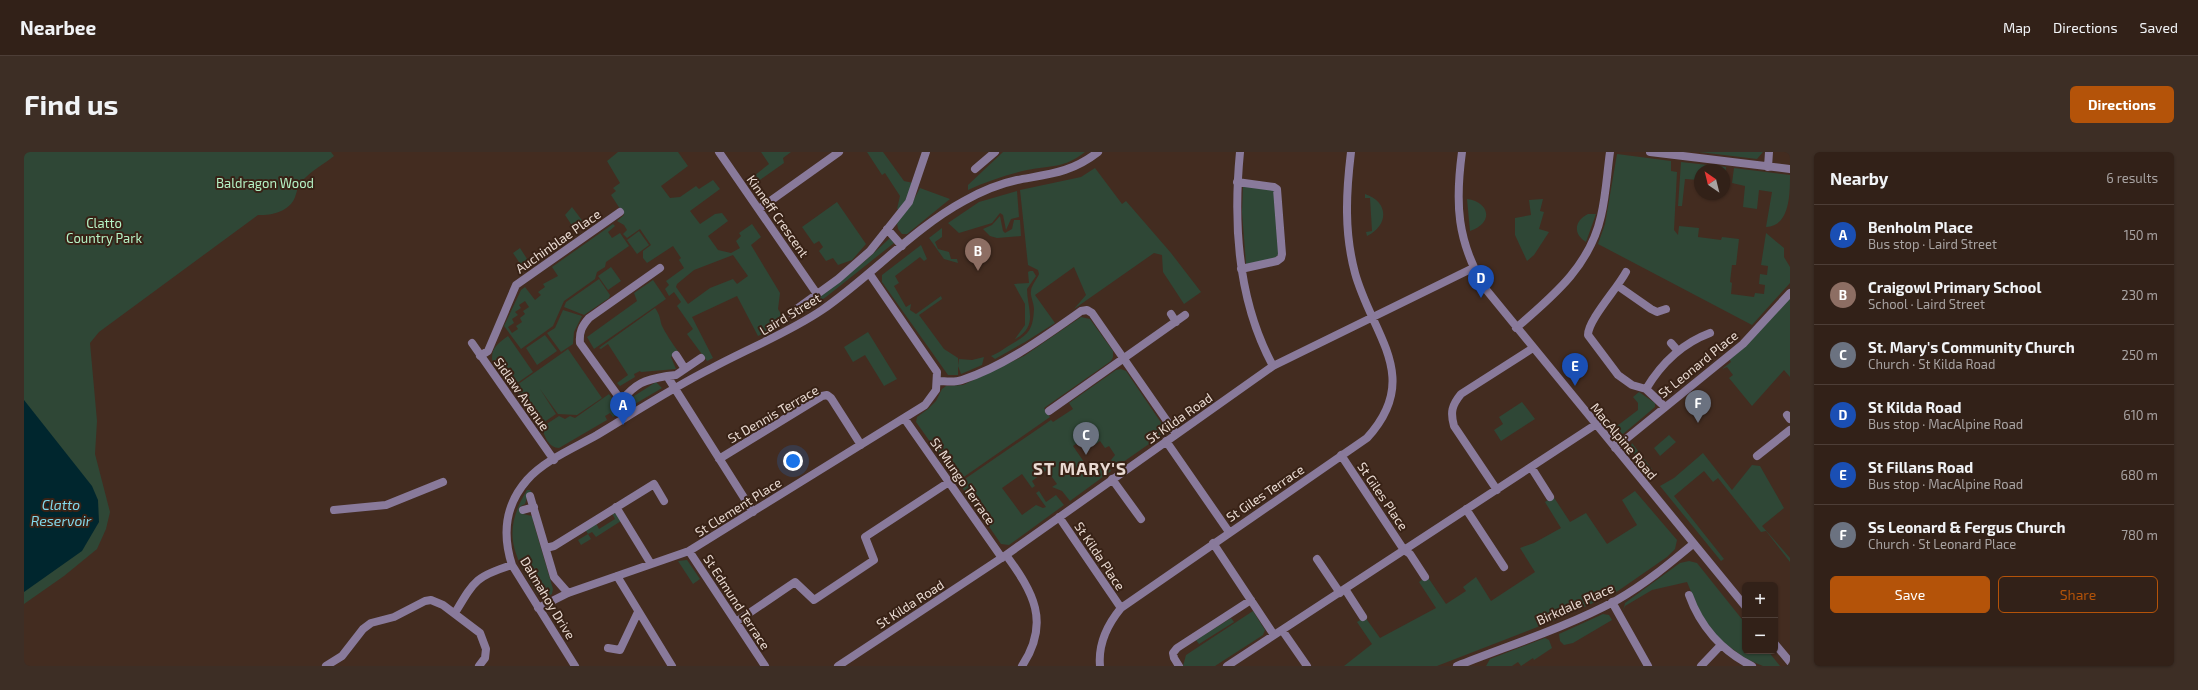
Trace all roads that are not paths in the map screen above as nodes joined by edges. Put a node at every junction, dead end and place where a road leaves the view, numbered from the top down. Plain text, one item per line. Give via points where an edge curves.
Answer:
1 (719, 152) edge
2 (839, 152) edge
3 (926, 152) edge
4 (995, 152) edge
5 (1098, 152) edge
6 (1240, 152) edge
7 (1351, 152) edge
8 (1462, 152) edge
9 (1610, 152) edge
10 (1650, 152) edge
11 (1769, 152) edge
12 (1768, 167) junction
13 (974, 169) dead end
14 (1790, 169) edge
15 (1237, 182) junction
16 (759, 209) junction
17 (620, 212) dead end
18 (887, 228) junction
19 (902, 246) junction
20 (660, 268) dead end
21 (1473, 268) junction
22 (1241, 269) junction
23 (1626, 272) dead end
24 (868, 273) junction
25 (1618, 286) junction
26 (1790, 292) edge
27 (818, 294) junction
28 (1666, 309) dead end
29 (791, 312) dead end
30 (1171, 314) dead end
31 (1185, 315) dead end
32 (1372, 317) junction
33 (1176, 322) junction
34 (1516, 328) junction
35 (1710, 333) dead end
36 (472, 343) dead end
37 (1671, 343) dead end
38 (1533, 348) junction
39 (1678, 351) junction
40 (480, 356) junction
41 (676, 356) dead end
42 (701, 358) dead end
43 (1124, 359) junction
44 (1273, 366) junction
45 (685, 369) junction
46 (666, 376) junction
47 (937, 381) junction
48 (1646, 388) junction
49 (674, 389) junction
50 (621, 401) junction
51 (1665, 407) junction
52 (1049, 411) dead end
53 (631, 414) junction
54 (904, 418) junction
55 (1596, 425) junction
56 (1790, 430) edge
57 (1176, 434) junction
58 (1166, 441) junction
59 (861, 444) junction
60 (1615, 448) junction
61 (1341, 455) junction
62 (1757, 456) dead end
63 (719, 459) junction
64 (554, 460) junction
65 (1531, 467) junction
66 (1112, 479) junction
67 (443, 482) dead end
68 (949, 482) junction
69 (1497, 490) junction
70 (530, 496) dead end
71 (1550, 497) dead end
72 (664, 501) dead end
73 (534, 507) junction
74 (616, 507) junction
75 (1466, 509) junction
76 (334, 510) dead end
77 (523, 510) dead end
78 (753, 512) junction
79 (507, 517) joint
80 (1059, 517) junction
81 (1141, 519) dead end
82 (1229, 532) junction
83 (1213, 543) junction
84 (1693, 544) junction
85 (546, 548) junction
86 (1404, 550) junction
87 (689, 551) junction
88 (1004, 557) junction
89 (1318, 559) dead end
90 (651, 564) junction
91 (512, 565) junction
92 (1504, 567) dead end
93 (617, 576) junction
94 (1425, 577) dead end
95 (1342, 591) junction
96 (568, 593) junction
97 (1689, 595) dead end
98 (1250, 600) junction
99 (1612, 602) junction
100 (1742, 602) edge
101 (538, 608) junction
102 (1121, 608) junction
103 (638, 612) junction
104 (455, 613) junction
105 (1363, 617) dead end
106 (736, 622) junction
107 (1282, 630) junction
108 (1274, 635) junction
109 (1721, 645) junction
110 (608, 648) dead end
111 (1778, 648) edge
112 (1476, 662) edge
113 (1790, 662) edge
114 (326, 666) edge
115 (479, 666) edge
116 (575, 666) edge
117 (672, 666) edge
118 (765, 666) edge
119 (838, 666) edge
120 (1022, 666) edge
121 (1100, 666) edge
122 (1179, 666) edge
123 (1227, 666) edge
124 (1307, 666) edge
125 (1457, 666) edge
126 (1648, 666) edge
127 (1701, 666) edge
128 (1752, 666) edge

1 - 16 street, Kinneff Crescent
2 - 16 street
3 - 18 street via 909,202
4 - 13 street
5 - 19 street, Laird Street via 1075,168 984,191 951,209
6 - 15 street
7 - 32 street, St Giles Terrace via 1346,215 1349,244 1355,273
8 - 21 street, MacAlpine Road via 1457,187 1459,218
9 - 34 street via 1601,215 1584,258 1554,296
10 - 12 street
11 - 12 street
12 - 14 street
15 - 22 street via 1236,219
15 - 22 street via 1277,189 1282,254 1277,261
16 - 27 street, Kinneff Crescent
17 - 40 street, Auchinblae Place via 516,286 488,351
18 - 19 street
18 - 27 street via 870,251
19 - 24 street, Laird Street
20 - 50 street via 589,318 579,334 580,343
21 - 32 street, St Kilda Road
21 - 34 street, MacAlpine Road via 1484,287
22 - 44 street via 1258,334
23 - 25 street
24 - 47 street via 933,364 937,372
24 - 49 street, Laird Street via 823,309 799,324
25 - 28 street via 1657,312
25 - 48 street via 1591,321 1588,335 1618,375 1632,385
26 - 51 street, St Leonard Place via 1742,344
27 - 29 street
30 - 33 street
31 - 33 street
32 - 44 street, St Kilda Road
32 - 61 street, St Giles Terrace via 1390,357 1393,386 1390,400 1377,427 1367,438
33 - 43 street
34 - 38 street, MacAlpine Road
35 - 39 street
36 - 40 street, Sidlaw Avenue
37 - 39 street
38 - 55 street, MacAlpine Road
38 - 69 street via 1461,394 1453,403 1451,415 1454,426
39 - 48 street
40 - 64 street, Sidlaw Avenue
41 - 45 street
42 - 45 street
43 - 47 street via 1092,313 1087,310 1081,311 1023,351 990,367 961,380
43 - 52 street
43 - 57 street
44 - 57 street, St Kilda Road
45 - 46 street via 676,375
46 - 49 street
46 - 50 street via 648,379 633,387
47 - 54 street, St Clement Place via 936,390 925,405
48 - 51 street
49 - 53 street, Laird Street
49 - 63 street
50 - 53 street
51 - 60 street, St Leonard Place
53 - 64 street, Laird Street
54 - 59 street, St Clement Place
54 - 68 street, St Mungo Terrace
55 - 60 street, MacAlpine Road
55 - 65 street
56 - 62 street
57 - 58 street, St Kilda Road
58 - 66 street, St Kilda Road
58 - 82 street
59 - 63 street, St Dennis Terrace via 828,395 822,396
59 - 78 street, St Clement Place
60 - 84 street, MacAlpine Road
61 - 82 street, St Giles Terrace
61 - 86 street, St Giles Place
63 - 78 street
64 - 79 street, Laird Street via 526,481 515,497
65 - 69 street
65 - 71 street
66 - 80 street, St Kilda Road
66 - 81 street
67 - 76 street via 386,505
68 - 88 street, St Mungo Terrace
68 - 106 street via 865,537 874,560 814,600 795,582
69 - 75 street
70 - 73 street, Dalmahoy Drive
72 - 74 street via 654,484
73 - 77 street
73 - 85 street, Dalmahoy Drive
74 - 85 street via 554,546
74 - 90 street
75 - 86 street
75 - 92 street
78 - 87 street, St Clement Place
79 - 91 street, Dalmahoy Drive via 506,541
80 - 88 street, St Kilda Road
80 - 102 street, St Kilda Place
82 - 83 street, St Giles Terrace
83 - 98 street
83 - 102 street, St Giles Terrace
84 - 99 street, Birkdale Place via 1661,571
84 - 100 street, MacAlpine Road
85 - 96 street, Dalmahoy Drive via 554,577
86 - 94 street, St Giles Place via 1410,554
86 - 95 street
87 - 90 street, St Clement Place
87 - 106 street, St Edmund Terrace
88 - 119 street, St Kilda Road
88 - 120 street, St Mungo Terrace via 1030,591 1035,607 1035,641
89 - 95 street
90 - 93 street, St Clement Place
91 - 101 street, Dalmahoy Drive
91 - 104 street via 476,580
93 - 96 street, St Clement Place
93 - 103 street
95 - 105 street
95 - 107 street
96 - 101 street, St Clement Place
97 - 109 street via 1700,621
98 - 108 street
98 - 122 street via 1177,648 1173,653
99 - 112 street, Birkdale Place
99 - 126 street
101 - 116 street, Dalmahoy Drive
102 - 121 street, St Giles Terrace via 1105,632
103 - 110 street via 620,650
103 - 117 street
104 - 114 street via 431,600 394,617 371,623 363,629 342,656
104 - 115 street via 474,627 484,639 485,658
106 - 118 street, St Edmund Terrace
107 - 108 street
107 - 124 street
108 - 123 street
109 - 127 street
109 - 128 street
111 - 113 street
112 - 125 street, Birkdale Place

